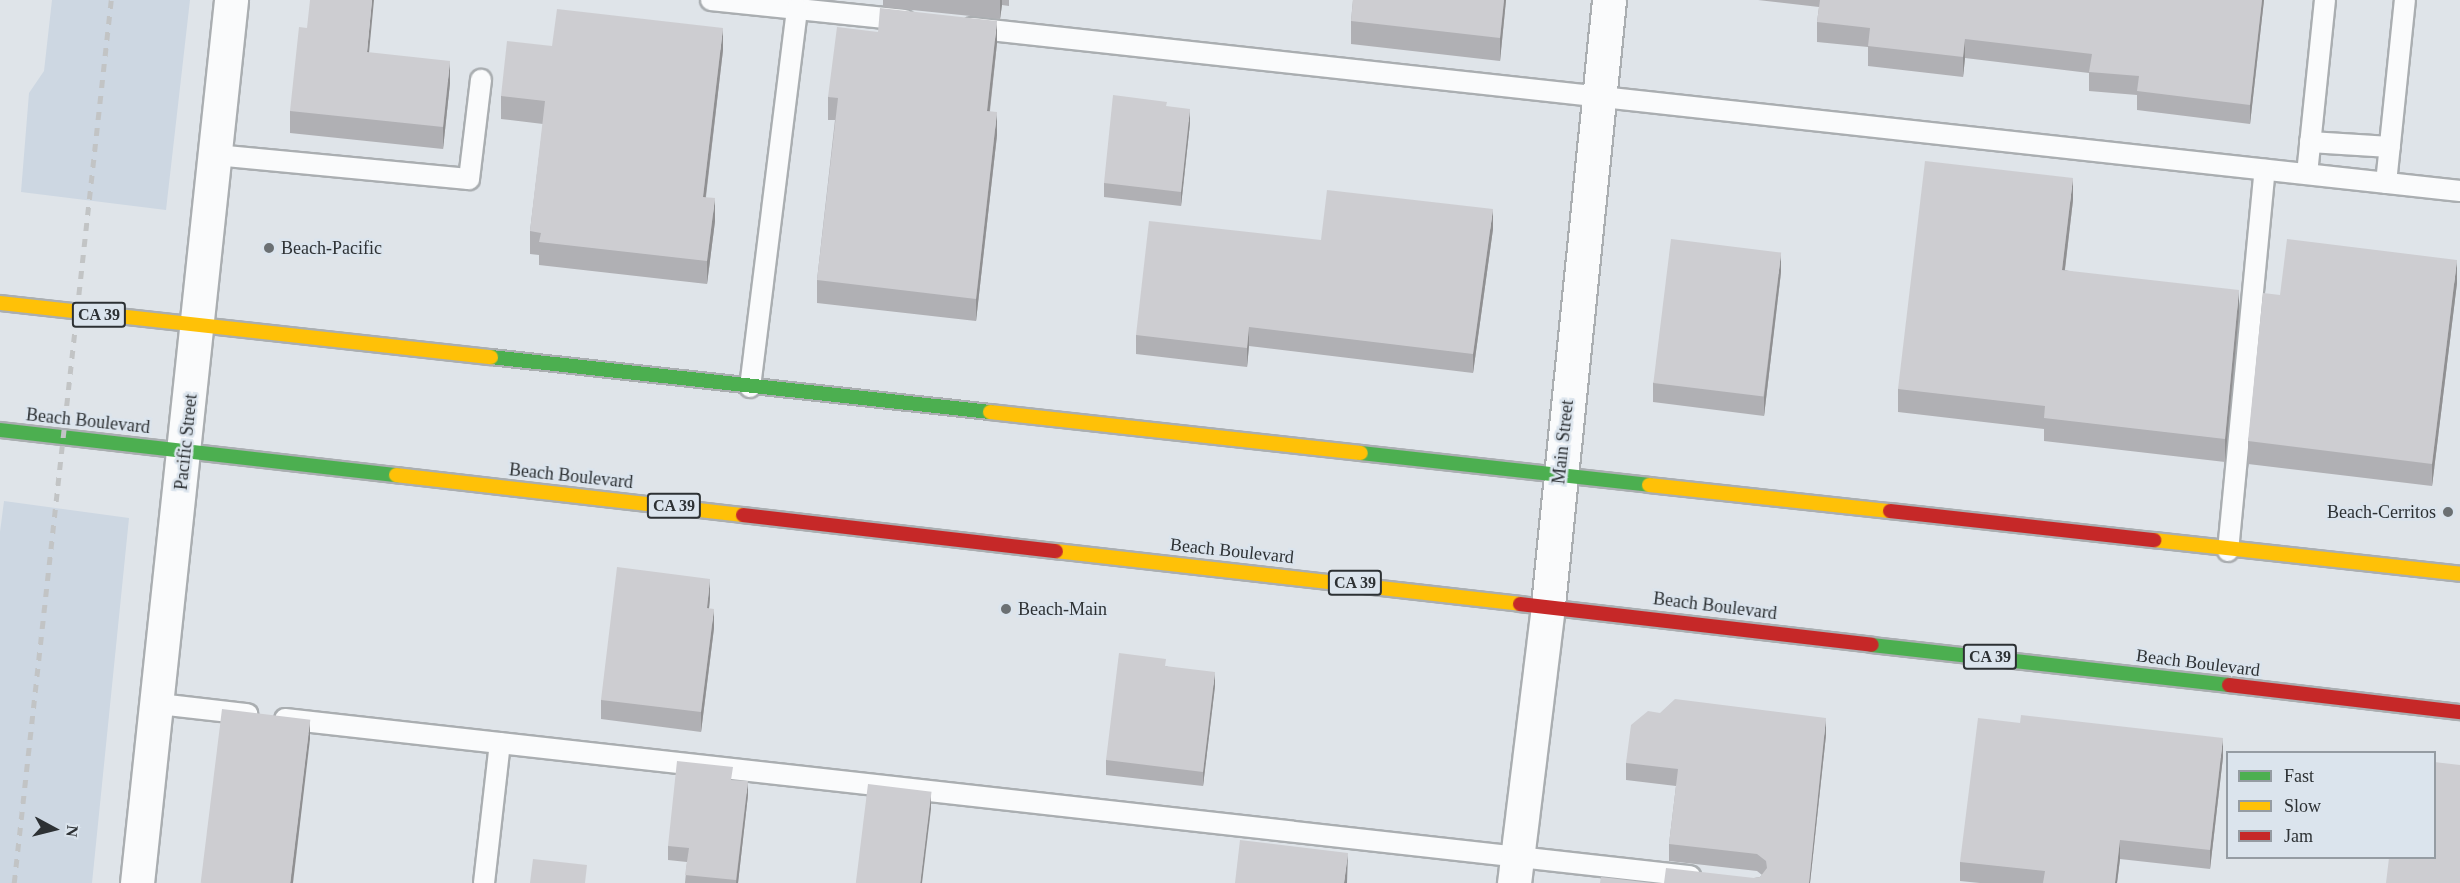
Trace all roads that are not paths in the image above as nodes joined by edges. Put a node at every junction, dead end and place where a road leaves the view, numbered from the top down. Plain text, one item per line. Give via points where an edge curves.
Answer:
1 (231, 0) edge
2 (711, 0) edge
3 (1609, 0) edge
4 (2325, 0) edge
5 (2405, 0) edge
6 (796, 9) junction
7 (923, 22) edge
8 (946, 25) edge
9 (481, 80) dead end
10 (1600, 97) junction
11 (2310, 142) junction
12 (2390, 147) junction
13 (215, 155) junction
14 (2265, 170) junction
15 (2307, 174) junction
16 (2386, 183) junction
17 (2460, 191) edge
18 (0, 303) edge
19 (198, 326) junction
20 (750, 387) junction
21 (0, 430) edge
22 (185, 450) junction
23 (1559, 477) junction
24 (2228, 551) junction
25 (2460, 574) edge
26 (1548, 605) junction
27 (159, 704) junction
28 (2460, 712) edge
29 (500, 743) junction
30 (1515, 871) edge
31 (1710, 878) edge
32 (137, 883) edge
33 (484, 883) edge

1 - 13 street, Pacific Street
2 - 6 lane
3 - 10 street, Main Street
4 - 11 lane
5 - 12 lane
6 - 7 lane
6 - 20 lane
8 - 10 lane
9 - 13 lane via 470,179
10 - 14 lane
10 - 23 street, Main Street
11 - 12 lane
11 - 15 lane
12 - 16 lane
13 - 19 street, Pacific Street
14 - 15 lane
14 - 24 lane
15 - 16 lane
16 - 17 lane
18 - 19 main road, CA 39
19 - 20 main road, CA 39
19 - 22 street, Pacific Street
20 - 23 main road, CA 39
21 - 22 main road, Beach Boulevard / CA 39
22 - 26 main road, Beach Boulevard / CA 39
22 - 27 street, Pacific Street
23 - 24 main road, CA 39
23 - 26 street, Main Street
24 - 25 main road, CA 39
26 - 28 main road, Beach Boulevard / CA 39
26 - 30 street, Main Street
27 - 29 lane
27 - 32 street, Pacific Street
29 - 30 lane
29 - 33 lane
30 - 31 lane

